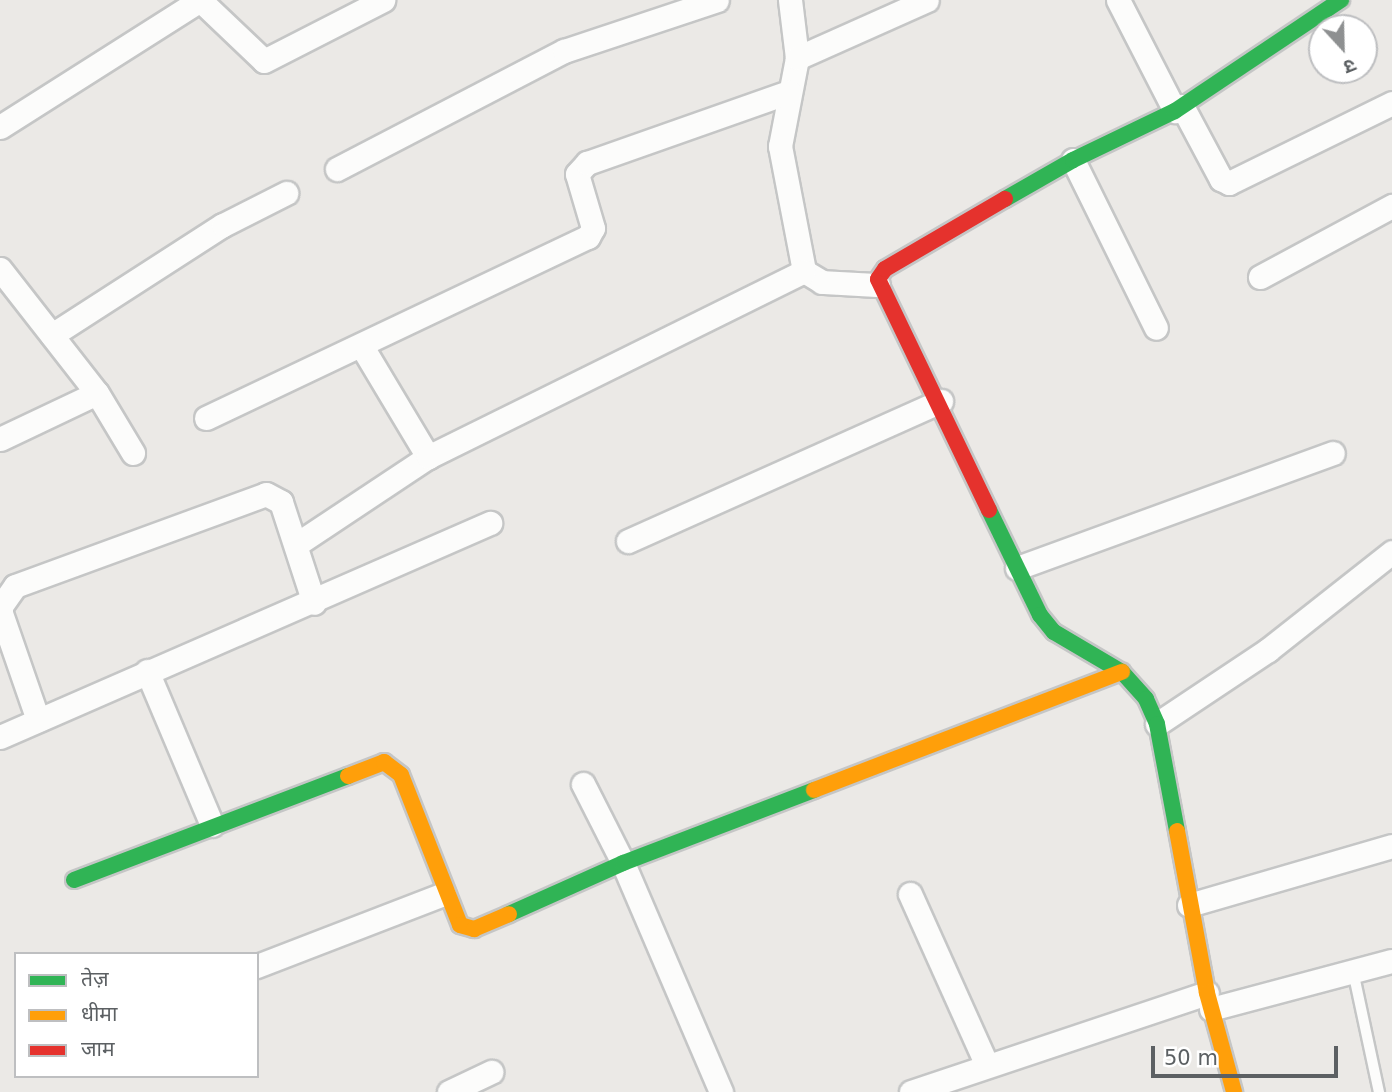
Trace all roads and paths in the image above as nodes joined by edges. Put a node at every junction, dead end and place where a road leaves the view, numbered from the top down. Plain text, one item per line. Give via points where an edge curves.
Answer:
1 (200, 0) edge
2 (383, 0) edge
3 (717, 0) edge
4 (790, 0) edge
5 (927, 0) edge
6 (1118, 0) edge
7 (1341, 0) edge
8 (797, 58) junction
9 (789, 92) junction
10 (1392, 103) edge
11 (1179, 109) junction
12 (0, 127) edge
13 (1073, 160) junction
14 (337, 169) dead end
15 (286, 193) dead end
16 (1392, 206) edge
17 (0, 268) edge
18 (804, 271) junction
19 (1260, 276) dead end
20 (878, 285) junction
21 (1156, 328) dead end
22 (52, 335) junction
23 (362, 345) junction
24 (97, 393) junction
25 (940, 401) junction
26 (206, 418) dead end
27 (0, 439) edge
28 (133, 453) dead end
29 (1333, 453) dead end
30 (428, 457) junction
31 (490, 523) dead end
32 (628, 541) dead end
33 (297, 544) junction
34 (1392, 552) edge
35 (1017, 568) junction
36 (314, 603) junction
37 (147, 671) junction
38 (1122, 672) junction
39 (38, 720) junction
40 (1157, 724) junction
41 (0, 737) edge
42 (583, 784) dead end
43 (212, 825) junction
44 (1392, 846) edge
45 (623, 863) junction
46 (74, 880) dead end
47 (444, 894) junction
48 (910, 894) dead end
49 (1189, 905) junction
50 (1392, 961) edge
51 (259, 965) edge
52 (1353, 971) junction
53 (1209, 1001) junction
54 (987, 1065) junction
55 (491, 1072) dead end
56 (449, 1092) edge
57 (721, 1092) edge
58 (911, 1092) edge
59 (1234, 1092) edge
60 (1379, 1092) edge

1 - 2 street via 264,61
1 - 12 street
3 - 14 street via 564,51
4 - 8 street
5 - 8 street
6 - 11 street
7 - 11 street
8 - 9 street
9 - 18 street via 780,146
9 - 23 street via 587,163 577,174 593,228 588,237
10 - 11 street via 1229,183 1221,179
11 - 13 street
13 - 20 street via 885,269
13 - 21 street
15 - 22 street via 223,225
16 - 19 street
17 - 22 street
18 - 20 street via 822,282
18 - 30 street
20 - 25 street
22 - 24 street
23 - 26 street
23 - 30 street
24 - 27 street
24 - 28 street
25 - 32 street
25 - 35 street
29 - 35 street
30 - 33 street
31 - 36 street
33 - 36 street
33 - 39 street via 281,502 267,494 15,586 1,613
34 - 40 street via 1268,650
35 - 38 street via 1054,632
36 - 37 street
37 - 39 street
37 - 43 street
38 - 40 street via 1146,699
38 - 45 street
39 - 41 street
40 - 49 street
42 - 45 street
43 - 46 street
43 - 47 street via 389,763 401,775
44 - 49 street
45 - 47 street via 474,929 460,925
45 - 57 street
47 - 51 street
48 - 54 street
49 - 53 street
50 - 52 street
52 - 53 street
52 - 60 lane
53 - 54 street
53 - 59 street
54 - 58 street
55 - 56 street

